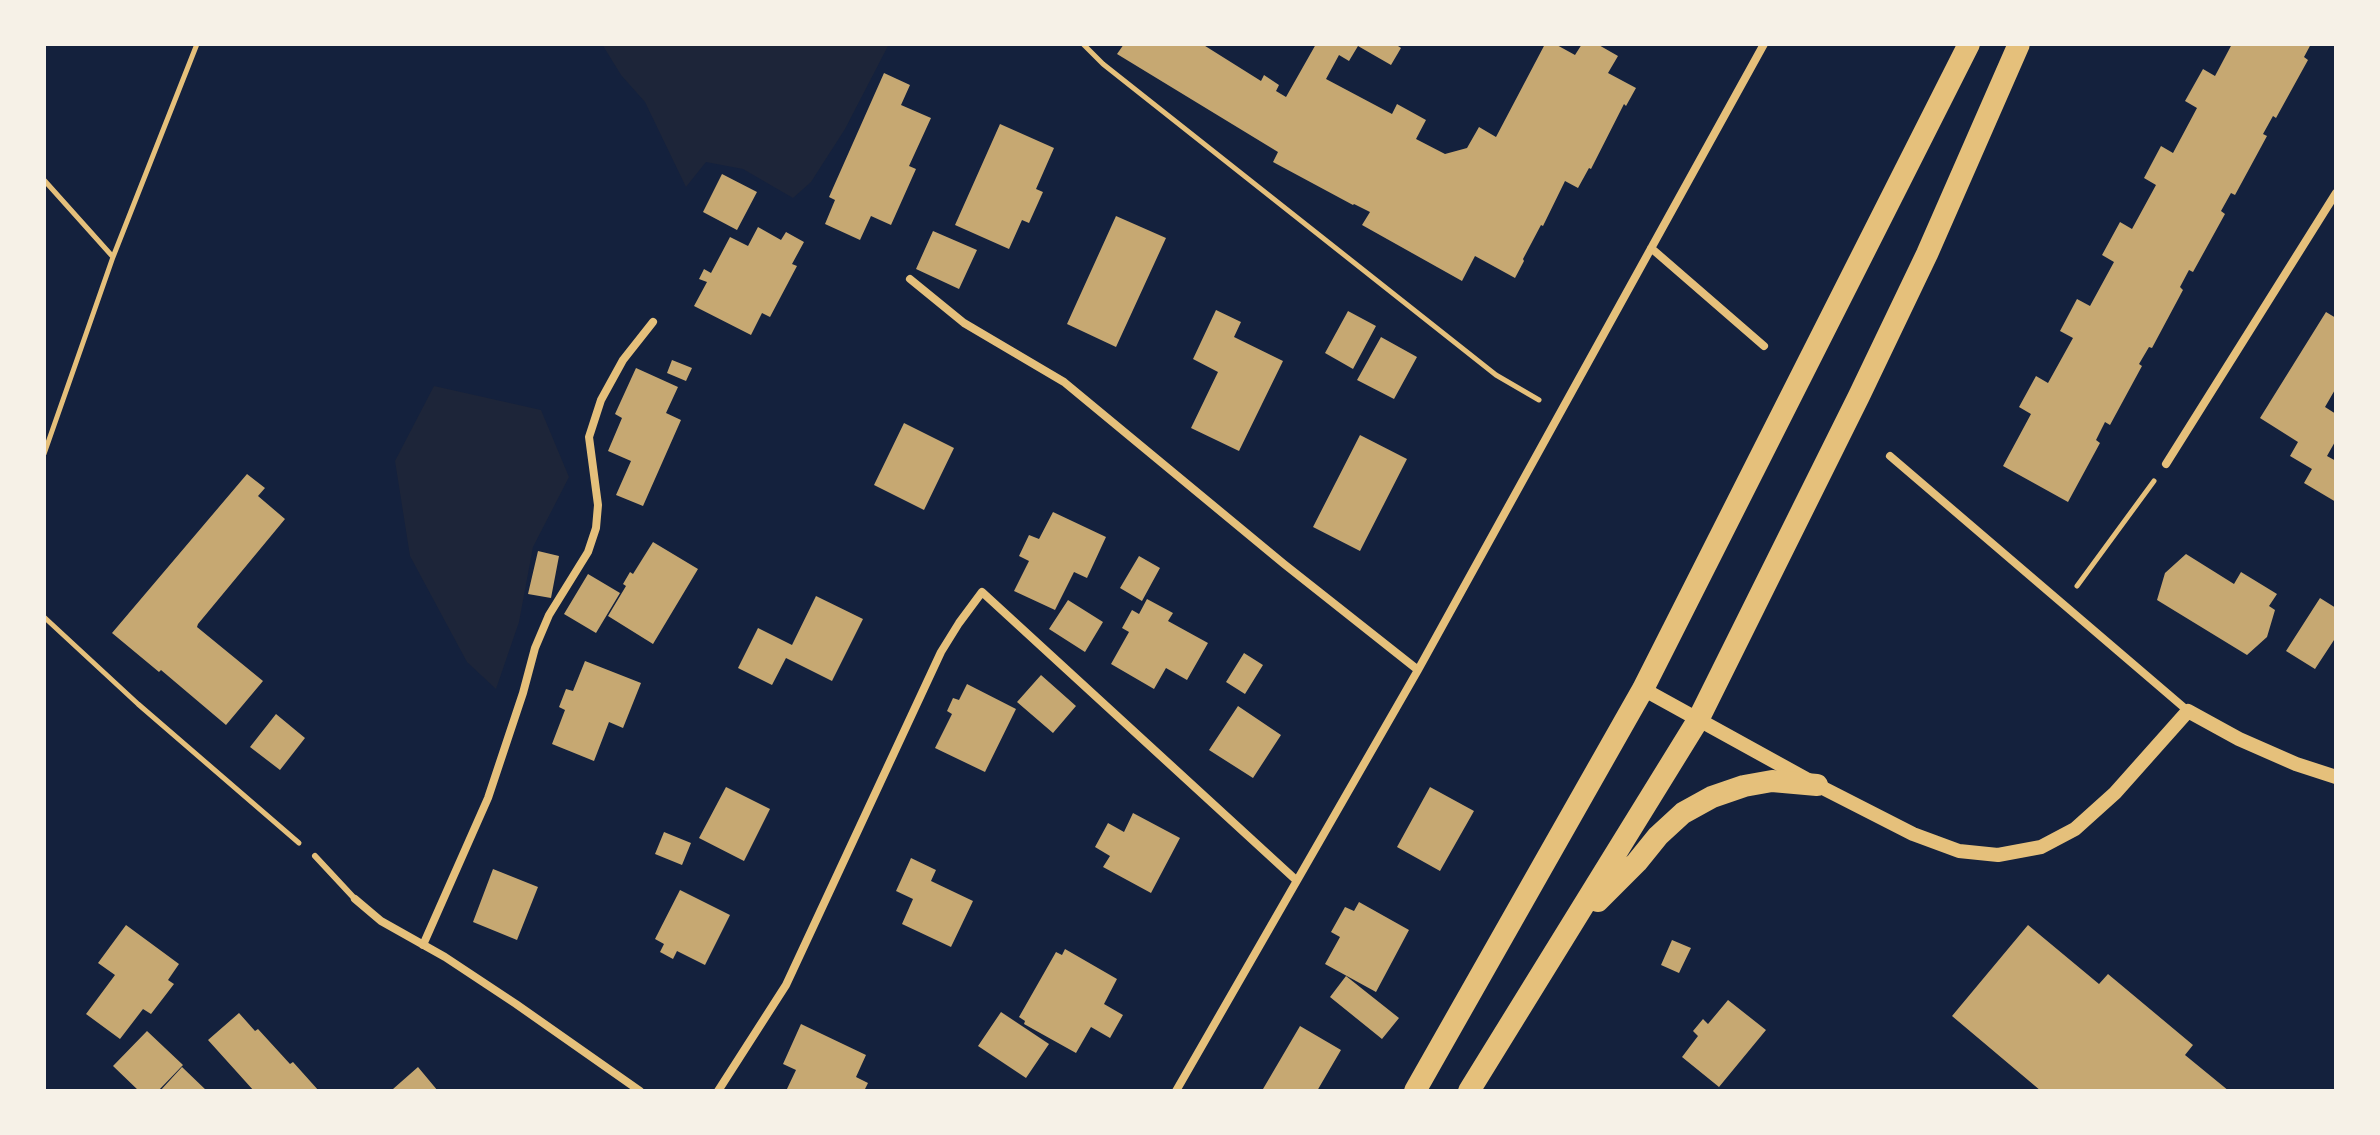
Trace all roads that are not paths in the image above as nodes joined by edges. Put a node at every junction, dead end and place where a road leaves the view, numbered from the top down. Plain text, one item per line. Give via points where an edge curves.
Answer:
1 (1764, 44) edge
2 (1969, 44) edge
3 (2019, 44) edge
4 (2336, 193) edge
5 (1651, 248) junction
6 (910, 279) dead end
7 (653, 322) dead end
8 (1764, 346) dead end
9 (1890, 456) dead end
10 (2166, 464) road end
11 (1418, 670) junction
12 (1643, 689) junction
13 (2188, 711) junction
14 (1698, 720) junction
15 (2336, 777) edge
16 (1817, 785) junction
17 (315, 856) road end
18 (1296, 880) junction
19 (355, 899) joint
20 (1571, 927) junction
21 (423, 945) junction
22 (640, 1091) edge
23 (718, 1091) edge
24 (1176, 1091) edge
25 (1415, 1091) edge
26 (1469, 1091) edge

1 - 5 street
2 - 12 highway
3 - 14 highway via 1907,296
4 - 10 street
5 - 8 street
5 - 11 street
6 - 11 street via 964,323 1064,382
7 - 21 street via 601,400 589,437 596,528 535,648 488,798
9 - 13 street
11 - 18 street
12 - 14 street
12 - 25 highway
13 - 15 street via 2239,739
13 - 16 street via 2115,793 2075,829 2041,847 1998,855 1959,851
14 - 16 street
14 - 20 highway
16 - 20 highway via 1772,781 1744,786 1683,813
17 - 19 lane
18 - 23 street via 982,592 941,652 786,985
18 - 24 street
19 - 21 street
20 - 26 highway
21 - 22 street

